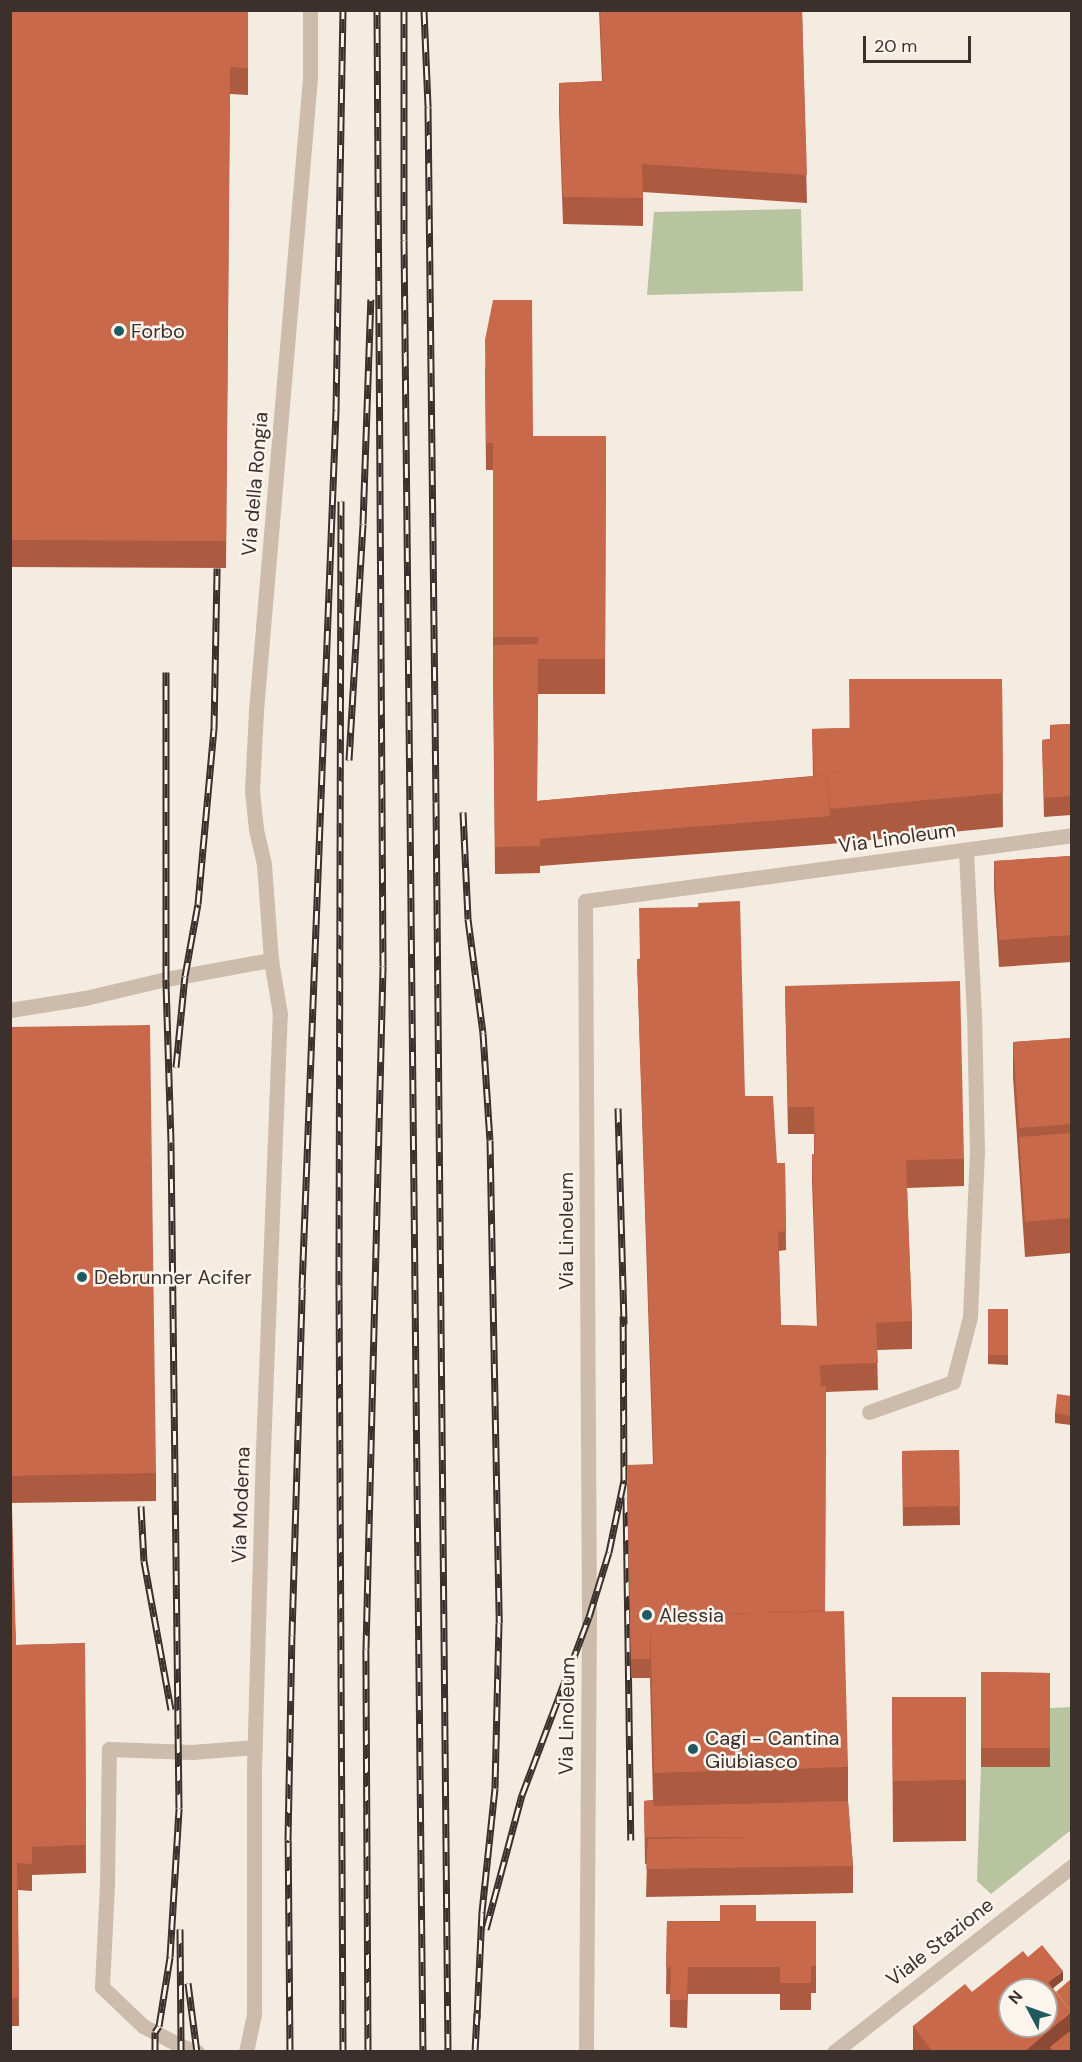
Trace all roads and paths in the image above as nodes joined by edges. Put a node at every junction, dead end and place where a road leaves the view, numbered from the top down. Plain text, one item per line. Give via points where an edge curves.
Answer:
1 (310, 10) edge
2 (1071, 835) edge
3 (966, 850) junction
4 (271, 960) junction
5 (10, 1010) edge
6 (869, 1412) dead end
7 (255, 1747) junction
8 (1071, 1866) edge
9 (197, 2052) edge
10 (246, 2052) edge
11 (586, 2052) edge
12 (834, 2052) edge

1 - 4 street, Via della Rongia via 310,77 252,790 264,864
2 - 3 street, Via Linoleum
3 - 6 street via 977,1153 969,1317 953,1382
3 - 11 street, Via Linoleum via 585,901 589,1605
4 - 5 street
4 - 7 street, Via Moderna via 280,1014
7 - 9 street via 192,1752 109,1749 102,1987 143,2026
7 - 10 street, Via Moderna via 254,2013
8 - 12 street, Viale Stazione

